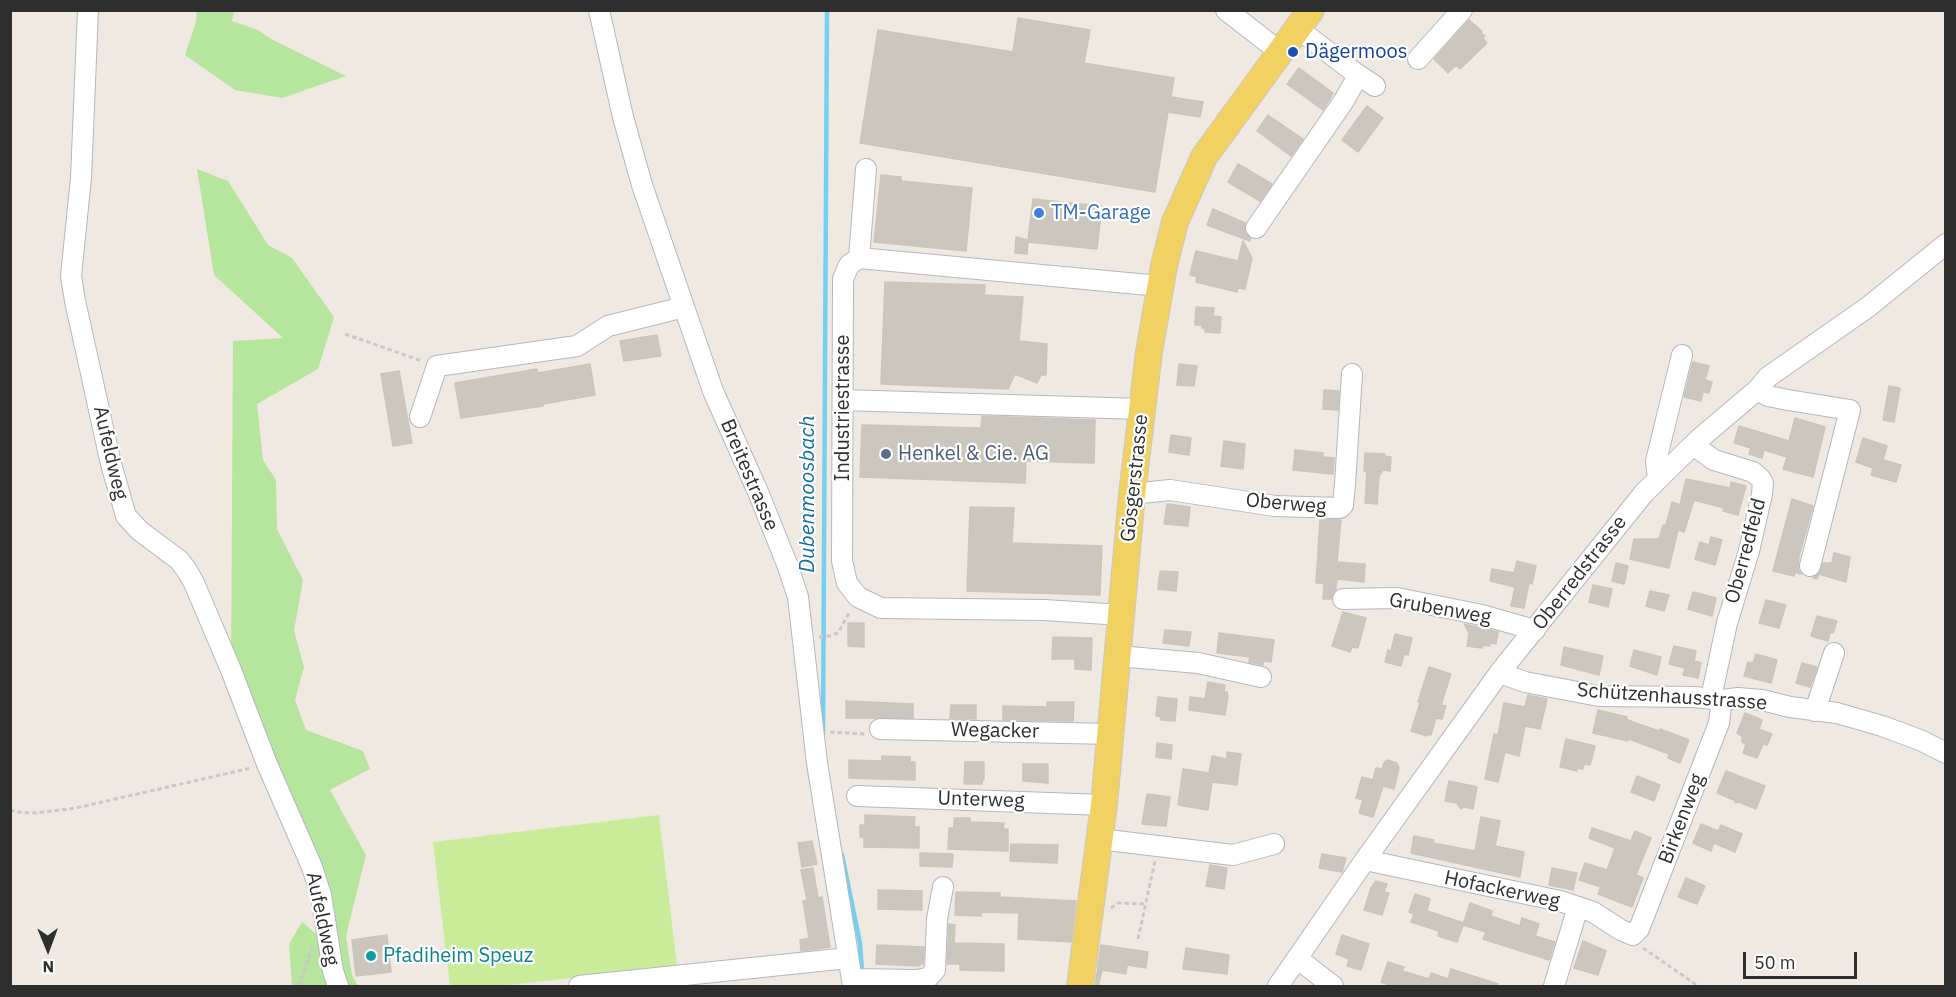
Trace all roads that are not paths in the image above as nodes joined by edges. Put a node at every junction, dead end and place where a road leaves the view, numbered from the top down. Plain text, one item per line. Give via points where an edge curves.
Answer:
1 (88, 10) edge
2 (599, 10) edge
3 (1462, 10) edge
4 (1225, 11) edge
5 (1304, 19) edge
6 (1280, 52) junction
7 (1418, 59) dead end
8 (1358, 75) junction
9 (1375, 86) dead end
10 (866, 169) dead end
11 (1256, 228) dead end
12 (1946, 244) edge
13 (859, 258) junction
14 (1160, 286) junction
15 (684, 307) junction
16 (1682, 355) dead end
17 (1352, 374) dead end
18 (1757, 390) junction
19 (843, 400) junction
20 (1142, 409) junction
21 (420, 417) dead end
22 (1693, 445) junction
23 (1658, 479) junction
24 (1132, 494) junction
25 (1810, 566) dead end
26 (1343, 599) dead end
27 (1122, 615) junction
28 (1535, 630) junction
29 (1834, 653) dead end
30 (1118, 656) junction
31 (1500, 673) junction
32 (1261, 677) dead end
33 (1716, 699) junction
34 (1815, 711) junction
35 (880, 729) road end
36 (1111, 734) junction
37 (1946, 753) edge
38 (857, 796) dead end
39 (1104, 805) junction
40 (1100, 839) junction
41 (1274, 844) dead end
42 (1365, 860) junction
43 (943, 887) dead end
44 (1578, 907) junction
45 (1633, 934) joint
46 (848, 958) junction
47 (1298, 959) junction
48 (852, 983) edge
49 (338, 987) edge
50 (579, 987) edge
51 (1080, 987) edge
52 (1278, 987) edge
53 (1333, 987) edge
54 (1554, 987) edge

1 - 49 street, Aufeldweg via 81,178 71,276 111,464 126,516 178,560 194,583 312,867
2 - 15 street, Breitestrasse via 633,154
3 - 7 street
4 - 6 street
5 - 6 main road, Gösgerstrasse
5 - 8 street
6 - 14 main road, Gösgerstrasse via 1204,157 1175,222
8 - 9 street
8 - 11 street
10 - 13 street
12 - 18 street, Oberredstrasse via 1868,307 1782,366
13 - 14 street
13 - 19 street, Industriestrasse via 849,266 843,279
14 - 20 main road, Gösgerstrasse
15 - 21 street via 608,326 577,346 437,366
15 - 46 street, Breitestrasse via 713,391 798,597 817,763
16 - 23 street via 1656,461
17 - 24 street, Oberweg via 1346,484 1340,508 1275,506 1170,490
18 - 22 street, Oberredstrasse
18 - 25 street via 1768,396 1850,410
19 - 20 street
19 - 27 street, Industriestrasse via 842,561 847,583 858,597 881,608
20 - 24 main road, Gösgerstrasse
22 - 23 street, Oberredstrasse
22 - 33 street, Oberredfeld via 1714,460 1753,472 1763,483 1749,551 1727,623
23 - 28 street, Oberredstrasse
24 - 27 main road, Gösgerstrasse
26 - 28 street, Grubenweg via 1397,598
27 - 30 main road, Gösgerstrasse
28 - 31 street, Oberredstrasse
29 - 34 street
30 - 32 street via 1198,663
30 - 36 main road, Gösgerstrasse
31 - 33 street, Schützenhausstrasse via 1525,682 1599,696
31 - 42 street, Oberredstrasse
33 - 34 street, Schützenhausstrasse via 1762,700
33 - 45 street, Birkenweg via 1722,713 1712,743 1639,929
34 - 37 street, Schützenhausstrasse via 1837,712 1882,726
35 - 36 street, Wegacker
36 - 39 main road, Gösgerstrasse
38 - 39 street, Unterweg
39 - 40 main road, Gösgerstrasse
40 - 41 street via 1233,855
40 - 51 main road, Gösgerstrasse
42 - 44 street, Hofackerweg
42 - 47 street, Oberredstrasse
43 - 48 street via 935,970 928,978
44 - 45 street, Hofackerweg
44 - 54 street
46 - 48 street, Breitestrasse
46 - 50 street
47 - 52 street, Oberredstrasse
47 - 53 street

